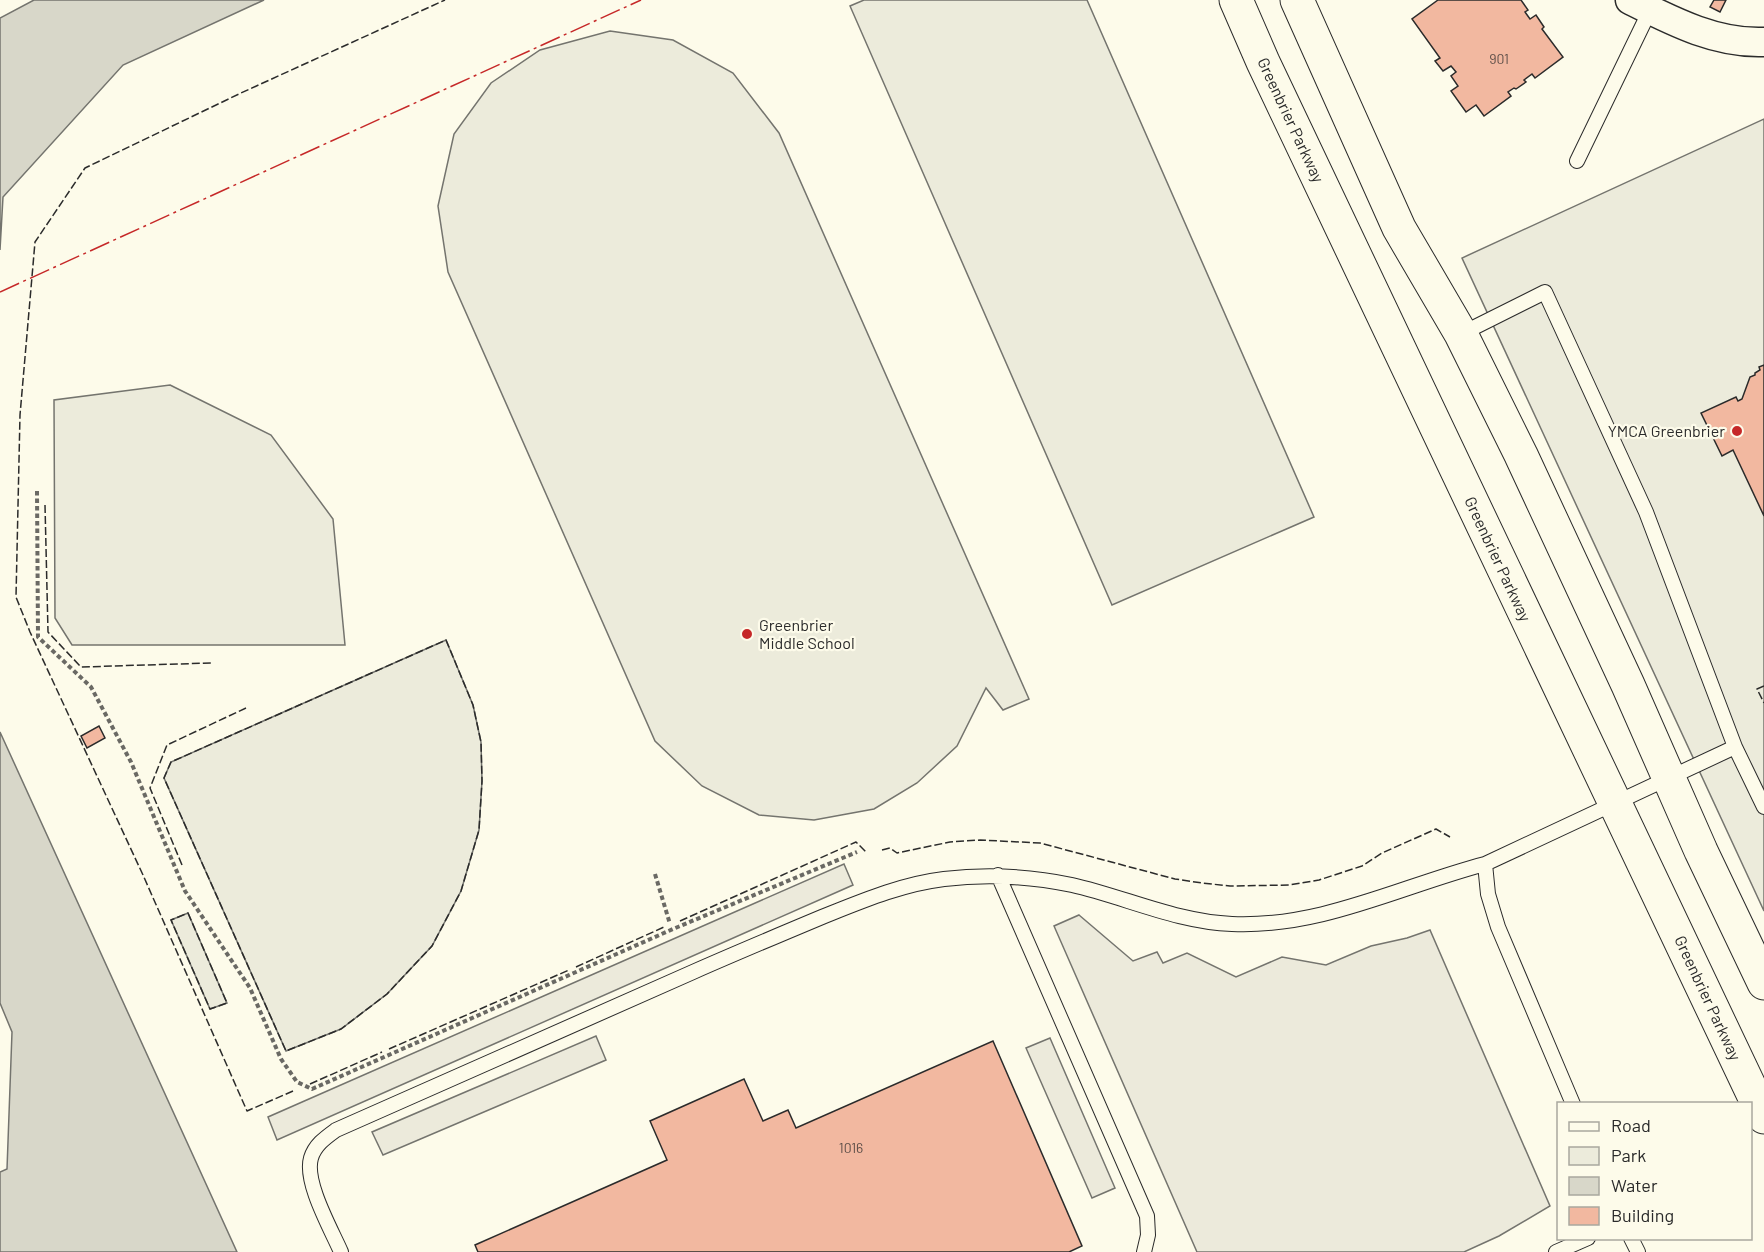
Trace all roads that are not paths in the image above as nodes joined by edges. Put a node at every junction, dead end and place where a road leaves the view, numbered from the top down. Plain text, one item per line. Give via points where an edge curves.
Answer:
1 (1236, 0) edge
2 (1297, 0) edge
3 (1645, 3) edge
4 (1764, 42) edge
5 (1577, 161) dead end
6 (1461, 334) junction
7 (1735, 747) junction
8 (1669, 779) junction
9 (1614, 805) junction
10 (1764, 807) edge
11 (1485, 864) junction
12 (998, 875) junction
13 (1764, 983) edge
14 (1572, 1102) edge
15 (1764, 1117) edge
16 (1586, 1240) edge
17 (341, 1252) edge
18 (1144, 1252) edge
19 (1556, 1252) edge

1 - 9 main road, Greenbrier Parkway
2 - 6 main road via 1399,228
3 - 4 street via 1670,21 1728,40
3 - 5 lane
6 - 7 lane via 1545,292 1646,512
6 - 8 main road
7 - 8 lane
7 - 10 lane
8 - 9 lane
8 - 13 main road
9 - 11 lane
9 - 15 main road, Greenbrier Parkway
11 - 12 lane via 1330,914 1231,924 1162,911 1072,885
11 - 14 lane via 1488,894 1498,927
12 - 17 lane via 942,880 879,894 760,942 336,1130 319,1142 311,1159 311,1178
12 - 18 lane via 1147,1215
16 - 19 lane

